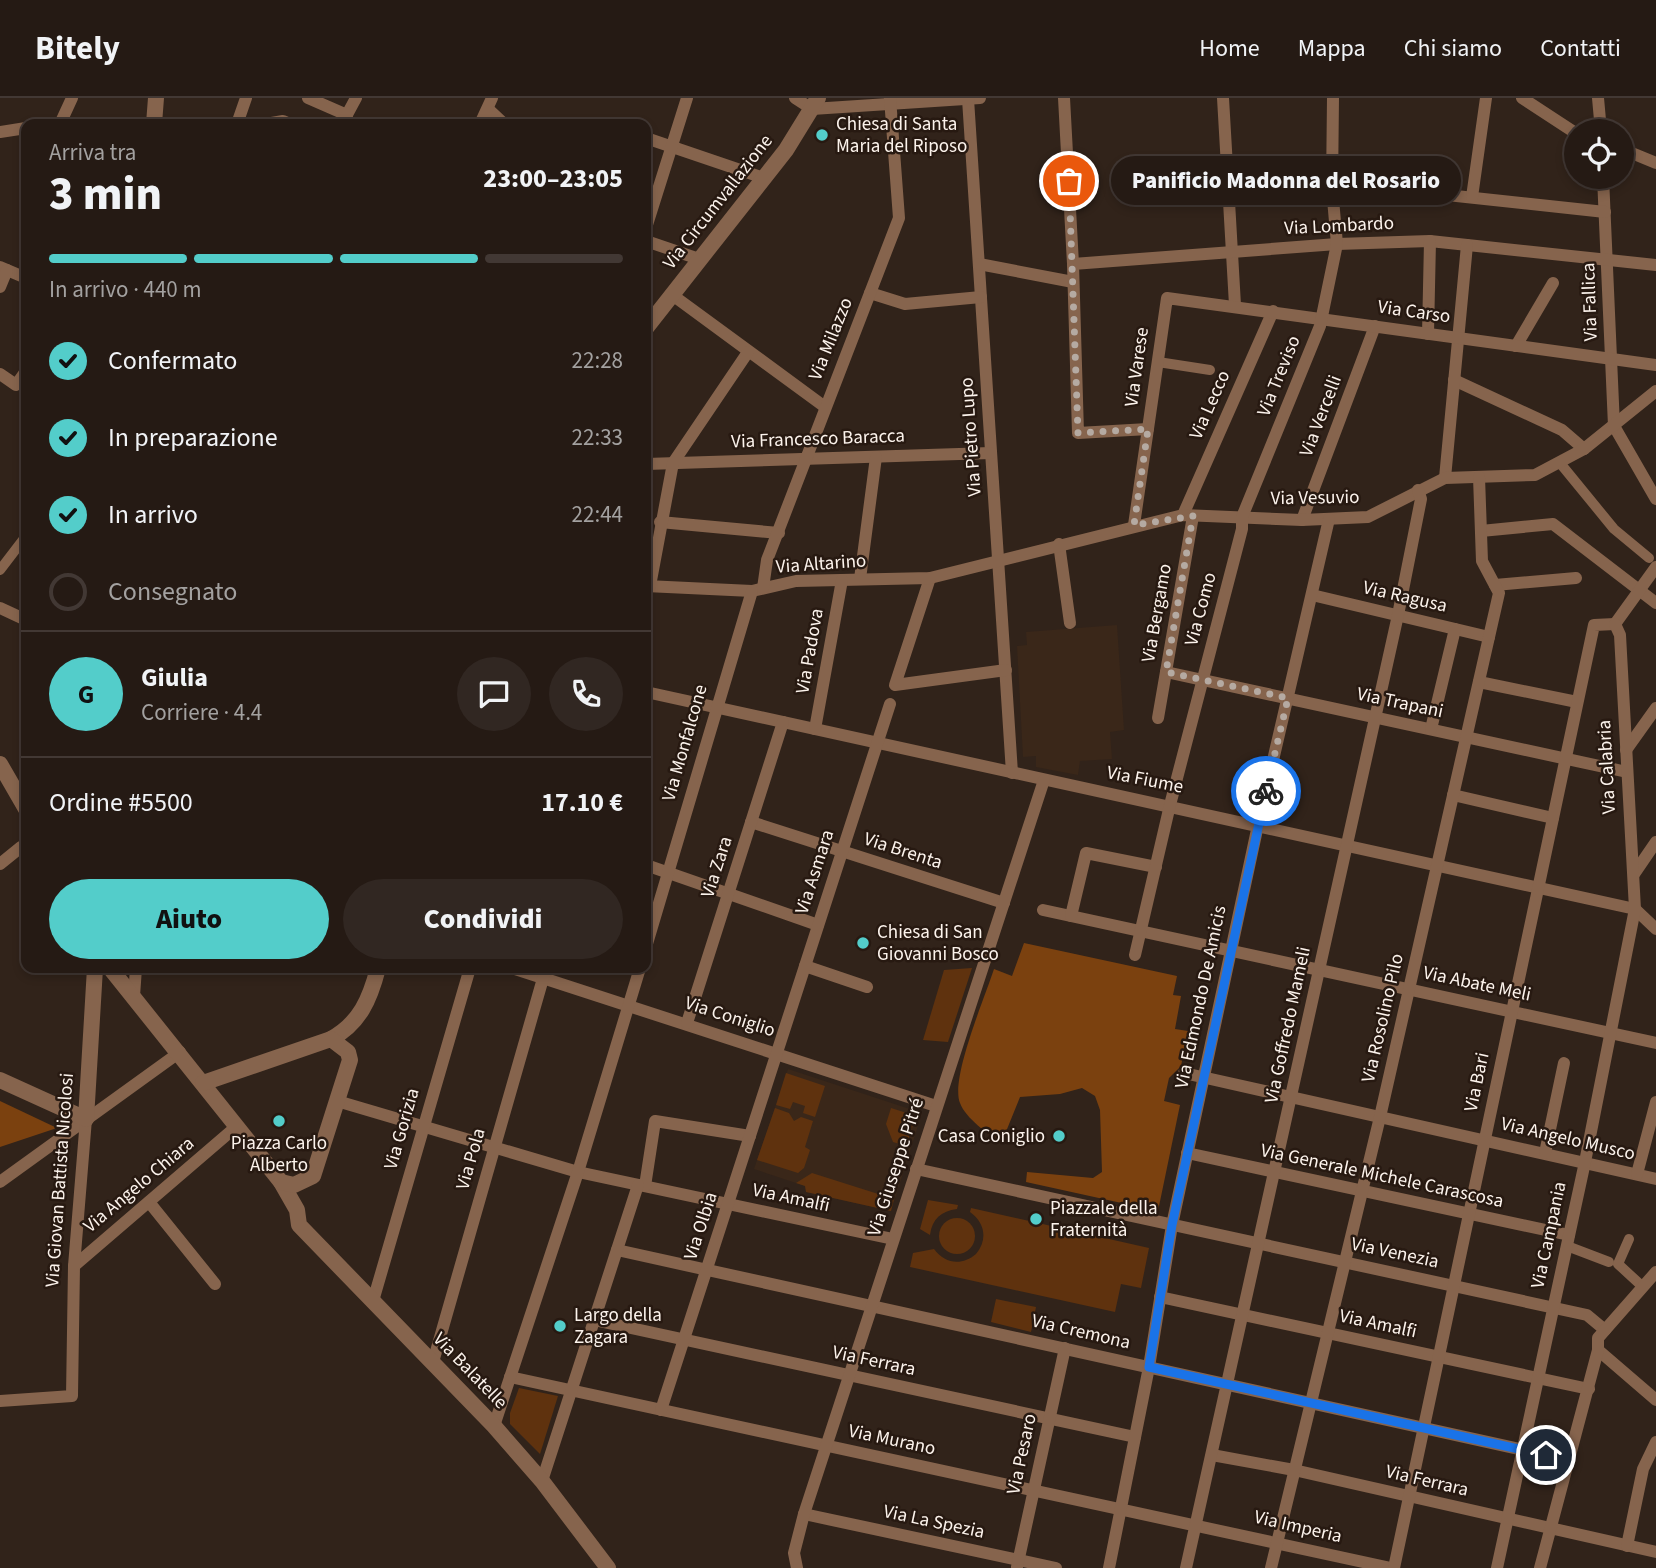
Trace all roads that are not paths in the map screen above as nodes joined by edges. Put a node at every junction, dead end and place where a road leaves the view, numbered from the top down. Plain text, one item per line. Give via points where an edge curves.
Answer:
1 (72, 98) edge
2 (156, 98) edge
3 (246, 98) edge
4 (308, 98) edge
5 (356, 98) edge
6 (687, 98) edge
7 (795, 98) edge
8 (980, 98) edge
9 (1064, 98) edge
10 (1223, 98) edge
11 (1333, 98) edge
12 (1486, 98) edge
13 (1522, 98) edge
14 (1598, 98) edge
15 (968, 99) edge
16 (890, 101) edge
17 (490, 103) edge
18 (815, 103) edge
19 (62, 119) edge
20 (154, 119) edge
21 (241, 119) edge
22 (343, 119) edge
23 (346, 119) edge
24 (482, 119) edge
25 (501, 119) edge
26 (1600, 119) edge
27 (1564, 125) edge
28 (21, 129) edge
29 (0, 132) edge
30 (651, 140) edge
31 (672, 147) junction
32 (1634, 154) edge
33 (1656, 163) edge
34 (764, 178) junction
35 (1335, 183) junction
36 (1604, 189) edge
37 (1472, 197) junction
38 (651, 212) edge
39 (1605, 212) junction
40 (1430, 241) junction
41 (651, 243) edge
42 (1337, 244) junction
43 (1467, 245) junction
44 (1232, 253) junction
45 (699, 259) junction
46 (1607, 260) junction
47 (979, 264) junction
48 (1073, 264) junction
49 (1656, 265) edge
50 (4, 269) edge
51 (21, 276) edge
52 (1073, 282) junction
53 (1553, 282) dead end
54 (0, 287) edge
55 (870, 293) junction
56 (671, 294) junction
57 (981, 297) junction
58 (1167, 298) joint
59 (1235, 305) junction
60 (1273, 311) junction
61 (1321, 318) junction
62 (651, 321) edge
63 (1375, 326) junction
64 (1428, 334) junction
65 (1458, 338) junction
66 (1516, 346) junction
67 (748, 352) junction
68 (1611, 359) junction
69 (1158, 362) junction
70 (1656, 365) edge
71 (1210, 370) dead end
72 (0, 374) edge
73 (21, 378) edge
74 (1454, 380) junction
75 (1656, 391) edge
76 (825, 407) junction
77 (1614, 426) junction
78 (1148, 429) junction
79 (1584, 449) junction
80 (991, 453) junction
81 (876, 457) junction
82 (806, 459) junction
83 (673, 463) junction
84 (1560, 463) junction
85 (651, 464) edge
86 (1479, 477) junction
87 (1445, 478) junction
88 (1418, 490) junction
89 (1656, 499) edge
90 (1188, 515) junction
91 (1242, 517) junction
92 (1329, 519) junction
93 (1303, 520) junction
94 (660, 522) junction
95 (1134, 525) junction
96 (1481, 531) junction
97 (779, 533) junction
98 (21, 543) edge
99 (1059, 544) junction
100 (997, 560) junction
101 (1653, 562) edge
102 (0, 570) edge
103 (651, 570) edge
104 (930, 578) junction
105 (1576, 578) dead end
106 (860, 579) junction
107 (842, 580) junction
108 (1495, 585) junction
109 (651, 586) edge
110 (758, 590) junction
111 (1639, 590) junction
112 (1312, 595) junction
113 (1656, 603) edge
114 (0, 608) edge
115 (1398, 615) junction
116 (21, 618) edge
117 (1070, 623) dead end
118 (1615, 624) junction
119 (1455, 629) junction
120 (1489, 637) junction
121 (1006, 670) junction
122 (1166, 672) junction
123 (1203, 680) junction
124 (1479, 682) junction
125 (651, 693) edge
126 (1288, 698) junction
127 (1577, 702) junction
128 (890, 704) dead end
129 (715, 707) junction
130 (1656, 708) edge
131 (1375, 717) junction
132 (1158, 718) dead end
133 (783, 722) junction
134 (815, 729) junction
135 (1431, 729) junction
136 (1466, 737) junction
137 (877, 743) junction
138 (1626, 750) junction
139 (1566, 759) junction
140 (1627, 772) junction
141 (1012, 773) junction
142 (3, 775) edge
143 (1044, 780) junction
144 (1453, 795) junction
145 (21, 796) edge
146 (1170, 805) junction
147 (1553, 818) junction
148 (751, 822) junction
149 (1258, 825) junction
150 (1656, 842) edge
151 (1347, 844) junction
152 (20, 847) dead end
153 (842, 851) junction
154 (0, 864) edge
155 (1437, 865) junction
156 (651, 867) edge
157 (1156, 867) junction
158 (667, 873) junction
159 (1634, 874) junction
160 (1538, 887) junction
161 (728, 895) junction
162 (1004, 903) junction
163 (1635, 909) junction
164 (1043, 910) dead end
165 (1071, 916) junction
166 (818, 925) junction
167 (651, 929) edge
168 (1656, 929) edge
169 (1141, 931) junction
170 (1231, 951) junction
171 (1135, 955) dead end
172 (805, 966) junction
173 (1320, 970) junction
174 (95, 973) edge
175 (114, 973) edge
176 (136, 973) edge
177 (377, 973) edge
178 (469, 973) edge
179 (544, 973) edge
180 (638, 973) edge
181 (867, 986) dead end
182 (1409, 989) junction
183 (134, 996) junction
184 (629, 1004) junction
185 (1512, 1012) junction
186 (687, 1023) junction
187 (1610, 1033) junction
188 (331, 1039) junction
189 (1656, 1043) edge
190 (180, 1052) junction
191 (776, 1053) junction
192 (1564, 1063) dead end
193 (1184, 1073) dead end
194 (1203, 1078) junction
195 (0, 1080) edge
196 (203, 1083) junction
197 (1292, 1097) junction
198 (341, 1102) junction
199 (1656, 1102) edge
200 (936, 1106) junction
201 (1380, 1117) junction
202 (86, 1119) junction
203 (423, 1126) junction
204 (233, 1130) junction
205 (750, 1136) junction
206 (1485, 1140) junction
207 (494, 1147) junction
208 (1187, 1153) junction
209 (1545, 1153) junction
210 (1585, 1162) junction
211 (577, 1169) junction
212 (916, 1169) junction
213 (1275, 1172) junction
214 (1637, 1174) junction
215 (313, 1176) junction
216 (1656, 1178) edge
217 (0, 1182) edge
218 (281, 1182) junction
219 (642, 1185) junction
220 (1360, 1191) junction
221 (149, 1202) junction
222 (728, 1204) junction
223 (297, 1210) junction
224 (1469, 1214) junction
225 (1172, 1225) junction
226 (893, 1239) junction
227 (1629, 1239) dead end
228 (1568, 1241) junction
229 (1260, 1244) junction
230 (621, 1251) junction
231 (1344, 1262) junction
232 (1609, 1262) dead end
233 (74, 1266) junction
234 (706, 1269) junction
235 (1655, 1274) edge
236 (215, 1284) dead end
237 (1454, 1286) junction
238 (1643, 1287) junction
239 (1160, 1297) junction
240 (373, 1301) junction
241 (871, 1306) junction
242 (1553, 1308) junction
243 (1244, 1315) junction
244 (599, 1321) junction
245 (1605, 1329) junction
246 (1326, 1332) junction
247 (684, 1339) junction
248 (1065, 1348) junction
249 (1598, 1350) junction
250 (1439, 1357) junction
251 (433, 1362) junction
252 (1149, 1367) junction
253 (849, 1375) junction
254 (510, 1377) junction
255 (1538, 1378) junction
256 (1228, 1384) junction
257 (1589, 1389) junction
258 (576, 1392) junction
259 (1656, 1400) edge
260 (0, 1401) edge
261 (1310, 1403) junction
262 (661, 1410) junction
263 (1049, 1418) junction
264 (494, 1426) junction
265 (1424, 1428) junction
266 (1135, 1437) junction
267 (1656, 1442) edge
268 (827, 1446) junction
269 (1523, 1450) junction
270 (1212, 1455) junction
271 (1569, 1460) junction
272 (1294, 1470) junction
273 (542, 1481) junction
274 (1034, 1490) junction
275 (1409, 1497) junction
276 (1121, 1508) junction
277 (804, 1514) junction
278 (1507, 1520) junction
279 (1196, 1524) junction
280 (1551, 1530) junction
281 (1277, 1542) junction
282 (1627, 1546) junction
283 (1656, 1552) edge
284 (1018, 1564) edge
285 (608, 1568) edge
286 (797, 1568) edge
287 (1056, 1568) edge
288 (1110, 1568) edge
289 (1186, 1568) edge
290 (1271, 1568) edge
291 (1393, 1568) edge
292 (1497, 1568) edge
293 (1540, 1568) edge

1 - 19 street
2 - 20 street
3 - 21 street
4 - 22 street
5 - 23 street
6 - 31 street
7 - 18 street
8 - 15 street
9 - 48 street
10 - 44 street
11 - 35 street, Via Treviso
12 - 37 street
13 - 27 street
14 - 26 street
15 - 16 street
15 - 47 street, Via Pietro Lupo
16 - 18 street
16 - 55 street, Via Milazzo via 899,218
17 - 24 street
17 - 25 street
18 - 34 street, Via Circumvallazione
28 - 29 street
30 - 31 street
31 - 34 street
31 - 38 street
32 - 33 street
34 - 45 street, Via Circumvallazione
35 - 37 street
35 - 42 street, Via Treviso
36 - 39 street, Via Fallica
37 - 39 street
39 - 46 street, Via Fallica
40 - 42 street, Via Lombardo
40 - 43 street, Via Lombardo
40 - 64 street
41 - 45 street
42 - 44 street, Via Lombardo
42 - 61 street, Via Treviso
43 - 46 street, Via Lombardo
43 - 65 street
44 - 48 street, Via Lombardo
44 - 59 street
45 - 56 street, Via Circumvallazione
46 - 49 street, Via Lombardo
46 - 68 street, Via Fallica
47 - 52 street
47 - 57 street, Via Pietro Lupo
48 - 52 street
50 - 51 street
50 - 54 street
52 - 78 street via 1078,433
53 - 66 street
55 - 57 street via 905,304
55 - 76 street, Via Milazzo
56 - 62 street, Via Circumvallazione
56 - 67 street
57 - 80 street, Via Pietro Lupo
58 - 59 street, Via Carso
58 - 69 street, Via Varese
59 - 60 street, Via Carso
60 - 61 street, Via Carso
60 - 90 street, Via Lecco
61 - 63 street, Via Carso
61 - 91 street, Via Treviso
63 - 64 street, Via Carso
63 - 93 street, Via Vercelli
64 - 65 street, Via Carso
65 - 66 street, Via Carso
65 - 74 street
66 - 68 street, Via Carso
67 - 76 street
67 - 83 street
68 - 70 street, Via Carso
68 - 77 street, Via Fallica
69 - 71 street
69 - 78 street, Via Varese
72 - 73 street via 16,385
74 - 79 street via 1562,430
74 - 87 street
75 - 77 street, Via Vesuvio
76 - 82 street, Via Milazzo
77 - 79 street, Via Vesuvio
77 - 89 street
78 - 95 street, Via Varese
79 - 84 street, Via Vesuvio
80 - 81 street, Via Francesco Baracca
80 - 100 street, Via Pietro Lupo
81 - 82 street, Via Francesco Baracca
81 - 106 street
82 - 83 street, Via Francesco Baracca
82 - 97 street, Via Milazzo
83 - 85 street, Via Francesco Baracca
83 - 94 street
84 - 86 street, Via Vesuvio via 1535,475
84 - 101 street via 1614,528
86 - 87 street, Via Vesuvio
86 - 96 street, Via Rosolino Pilo
87 - 88 street, Via Vesuvio
88 - 92 street, Via Vesuvio via 1368,517
88 - 115 street, Via Goffredo Mameli via 1421,499
90 - 91 street, Via Vesuvio
90 - 95 street, Via Vesuvio
90 - 122 street, Via Bergamo
91 - 93 street, Via Vesuvio
91 - 123 street, Via Como
92 - 93 street, Via Vesuvio
92 - 112 street, Via Edmondo De Amicis
94 - 97 street
94 - 103 street
95 - 99 street, Via Vesuvio
96 - 108 street, Via Rosolino Pilo via 1482,561
96 - 111 street via 1553,524
97 - 110 street, Via Milazzo
98 - 102 street
99 - 100 street, Via Vesuvio
99 - 117 street
100 - 104 street, Via Altarino
100 - 121 street, Via Pietro Lupo
101 - 111 street
104 - 106 street, Via Altarino
104 - 121 street via 895,685
105 - 108 street
106 - 107 street, Via Altarino
107 - 110 street, Via Altarino via 796,581
107 - 134 street, Via Padova
108 - 120 street, Via Rosolino Pilo via 1499,593
109 - 110 street, Via Altarino
110 - 129 street, Via Monfalcone
111 - 113 street
111 - 118 street
112 - 115 street, Via Ragusa
112 - 126 street, Via Edmondo De Amicis
114 - 116 street
115 - 119 street, Via Ragusa
115 - 131 street, Via Goffredo Mameli
118 - 127 street, Via Bari via 1594,625
118 - 138 street, Via Calabria via 1620,635
119 - 120 street, Via Ragusa
119 - 135 street
120 - 124 street, Via Rosolino Pilo
121 - 141 street, Via Pietro Lupo
122 - 123 street, Via Trapani
122 - 132 street, Via Bergamo
123 - 126 street, Via Trapani
123 - 146 street, Via Como
124 - 127 street
124 - 136 street, Via Rosolino Pilo
125 - 129 street, Via Fiume
126 - 131 street, Via Trapani
126 - 149 street, Via Edmondo De Amicis
127 - 139 street, Via Bari
128 - 137 street, Via Asmara
129 - 133 street, Via Fiume
129 - 158 street, Via Monfalcone
130 - 138 street
131 - 135 street, Via Trapani
131 - 151 street, Via Goffredo Mameli
133 - 134 street, Via Fiume
133 - 148 street, Via Zara
134 - 137 street, Via Fiume
135 - 136 street, Via Trapani
136 - 139 street, Via Trapani
136 - 144 street, Via Rosolino Pilo
137 - 141 street, Via Fiume
137 - 153 street, Via Asmara
138 - 140 street, Via Calabria
139 - 140 street, Via Trapani
139 - 147 street, Via Bari
140 - 159 street, Via Calabria
141 - 143 street, Via Fiume
142 - 145 street
143 - 146 street, Via Fiume
143 - 162 street, Via Giuseppe Pitré
144 - 147 street
144 - 155 street, Via Rosolino Pilo
146 - 149 street, Via Fiume
146 - 157 street, Via Como
147 - 160 street, Via Bari
148 - 153 street, Via Brenta
148 - 161 street, Via Zara
149 - 151 street, Via Fiume
149 - 170 street, Via Edmondo De Amicis
150 - 159 street
151 - 155 street, Via Fiume
151 - 173 street, Via Goffredo Mameli
152 - 154 street
153 - 162 street, Via Brenta
153 - 166 street, Via Asmara
155 - 160 street, Via Fiume
155 - 182 street, Via Rosolino Pilo
156 - 158 street
157 - 165 street via 1086,853
157 - 169 street, Via Como
158 - 161 street
158 - 167 street, Via Monfalcone
159 - 163 street, Via Calabria
160 - 163 street, Via Fiume
160 - 185 street, Via Bari
161 - 166 street
161 - 186 street, Via Zara
162 - 200 street, Via Giuseppe Pitré
163 - 168 street
163 - 187 street, Via Campania
164 - 165 street, Via Abate Meli
165 - 169 street, Via Abate Meli
166 - 172 street, Via Asmara
169 - 170 street, Via Abate Meli
169 - 171 street, Via Como
170 - 173 street, Via Abate Meli
170 - 194 street, Via Edmondo De Amicis
172 - 181 street
172 - 191 street, Via Asmara
173 - 182 street, Via Abate Meli
173 - 197 street, Via Goffredo Mameli
174 - 202 street, Via Giovan Battista Nicolosi
175 - 183 street
176 - 183 street
177 - 188 street via 370,998 355,1023
178 - 203 street, Via Gorizia
179 - 184 street, Via Coniglio
179 - 207 street, Via Pola
180 - 184 street
182 - 185 street, Via Abate Meli
182 - 201 street, Via Rosolino Pilo
183 - 190 street
184 - 186 street, Via Coniglio
184 - 211 street
185 - 187 street, Via Abate Meli
185 - 206 street, Via Bari
186 - 191 street, Via Coniglio
187 - 189 street, Via Abate Meli
187 - 210 street, Via Campania
188 - 196 street
188 - 198 street via 342,1044 349,1060
190 - 196 street, Via Balatelle
190 - 202 street
191 - 200 street, Via Coniglio
191 - 205 street, Via Olbia
192 - 209 street
193 - 194 street, Via Angelo Musco
194 - 197 street, Via Angelo Musco
194 - 208 street, Via Edmondo De Amicis
195 - 202 street
196 - 204 street, Via Balatelle
197 - 201 street, Via Angelo Musco
197 - 213 street, Via Goffredo Mameli
198 - 203 street, Via Amalfi
198 - 215 street
199 - 214 street
200 - 212 street, Via Giuseppe Pitré
201 - 206 street, Via Angelo Musco
201 - 220 street, Via Rosolino Pilo
202 - 217 street
202 - 233 street, Via Giovan Battista Nicolosi
203 - 207 street, Via Amalfi
203 - 240 street, Via Gorizia
204 - 218 street, Via Balatelle
204 - 221 street, Via Angelo Chiara
205 - 219 street via 656,1121
205 - 222 street, Via Olbia
206 - 209 street, Via Angelo Musco
206 - 224 street, Via Bari
207 - 211 street, Via Amalfi
207 - 251 street, Via Pola
208 - 213 street, Via Generale Michele Carascosa
208 - 225 street, Via Edmondo De Amicis
209 - 210 street, Via Angelo Musco
210 - 214 street, Via Angelo Musco
210 - 228 street, Via Campania
211 - 219 street, Via Amalfi
211 - 254 street
212 - 225 street, Via Venezia
212 - 226 street, Via Giuseppe Pitré
213 - 220 street, Via Generale Michele Carascosa
213 - 229 street, Via Goffredo Mameli
214 - 216 street, Via Angelo Musco
215 - 218 street via 294,1185
215 - 223 street
218 - 223 street, Via Balatelle
219 - 222 street, Via Amalfi
219 - 230 street
220 - 224 street, Via Generale Michele Carascosa
220 - 231 street, Via Rosolino Pilo
221 - 233 street, Via Angelo Chiara
221 - 236 street
222 - 226 street, Via Amalfi
222 - 234 street, Via Olbia
223 - 240 street, Via Balatelle via 299,1225
224 - 228 street, Via Generale Michele Carascosa
224 - 237 street, Via Bari
225 - 229 street, Via Venezia
225 - 239 street, Via Edmondo De Amicis
226 - 241 street, Via Giuseppe Pitré
227 - 238 street via 1618,1264
228 - 232 street
228 - 242 street, Via Campania
229 - 231 street, Via Venezia
229 - 243 street, Via Goffredo Mameli
230 - 234 street, Via Cremona
230 - 244 street
231 - 237 street, Via Venezia
231 - 246 street, Via Rosolino Pilo
233 - 260 street, Via Giovan Battista Nicolosi via 72,1396
234 - 241 street, Via Cremona
234 - 247 street, Via Olbia
235 - 238 street
237 - 242 street, Via Venezia
237 - 250 street, Via Bari
238 - 245 street
239 - 243 street, Via Amalfi
239 - 252 street, Via Edmondo De Amicis
240 - 251 street, Via Balatelle
241 - 248 street, Via Cremona
241 - 253 street, Via Giuseppe Pitré
242 - 245 street, Via Venezia via 1587,1315
242 - 255 street, Via Campania
243 - 246 street, Via Amalfi
243 - 256 street, Via Goffredo Mameli
244 - 247 street, Via Ferrara
244 - 258 street
245 - 249 street via 1598,1338
246 - 250 street, Via Amalfi
246 - 261 street, Via Rosolino Pilo
247 - 253 street, Via Ferrara
247 - 262 street, Via Olbia
248 - 252 street, Via Cremona
248 - 263 street, Via Pesaro
249 - 257 street
249 - 259 street
250 - 255 street, Via Amalfi
250 - 265 street, Via Bari
251 - 264 street, Via Balatelle
252 - 256 street, Via Cremona
252 - 266 street, Via Edmondo De Amicis
253 - 263 street, Via Ferrara
253 - 268 street, Via Giuseppe Pitré
254 - 258 street, Via Murano
254 - 264 street
255 - 257 street, Via Amalfi
255 - 269 street, Via Campania
256 - 261 street, Via Cremona
256 - 270 street, Via Goffredo Mameli
257 - 271 street
258 - 262 street, Via Murano
258 - 273 street
261 - 265 street, Via Cremona
261 - 272 street, Via Rosolino Pilo
262 - 268 street, Via Murano
263 - 266 street, Via Ferrara
263 - 274 street, Via Pesaro
264 - 273 street, Via Balatelle
265 - 269 street, Via Cremona
265 - 275 street, Via Bari
266 - 276 street, Via Edmondo De Amicis
267 - 282 street via 1643,1469
268 - 274 street, Via Murano
268 - 277 street, Via Giuseppe Pitré
269 - 271 street, Via Cremona
269 - 278 street, Via Campania
270 - 272 street, Via Ferrara
270 - 279 street, Via Goffredo Mameli
271 - 280 street
272 - 275 street, Via Ferrara
272 - 281 street, Via Rosolino Pilo
273 - 285 street, Via Balatelle
274 - 276 street, Via Murano
274 - 284 street, Via Pesaro
275 - 278 street, Via Ferrara
275 - 291 street, Via Bari
276 - 279 street, Via Murano
276 - 288 street, Via Edmondo De Amicis
277 - 284 street, Via La Spezia
277 - 286 street, Via Giuseppe Pitré via 794,1553
278 - 280 street, Via Ferrara
278 - 292 street, Via Campania
279 - 281 street, Via Imperia
279 - 289 street, Via Goffredo Mameli
280 - 282 street, Via Ferrara
280 - 293 street
281 - 290 street, Via Rosolino Pilo
281 - 291 street, Via Imperia
282 - 283 street, Via Ferrara
284 - 287 street, Via La Spezia

